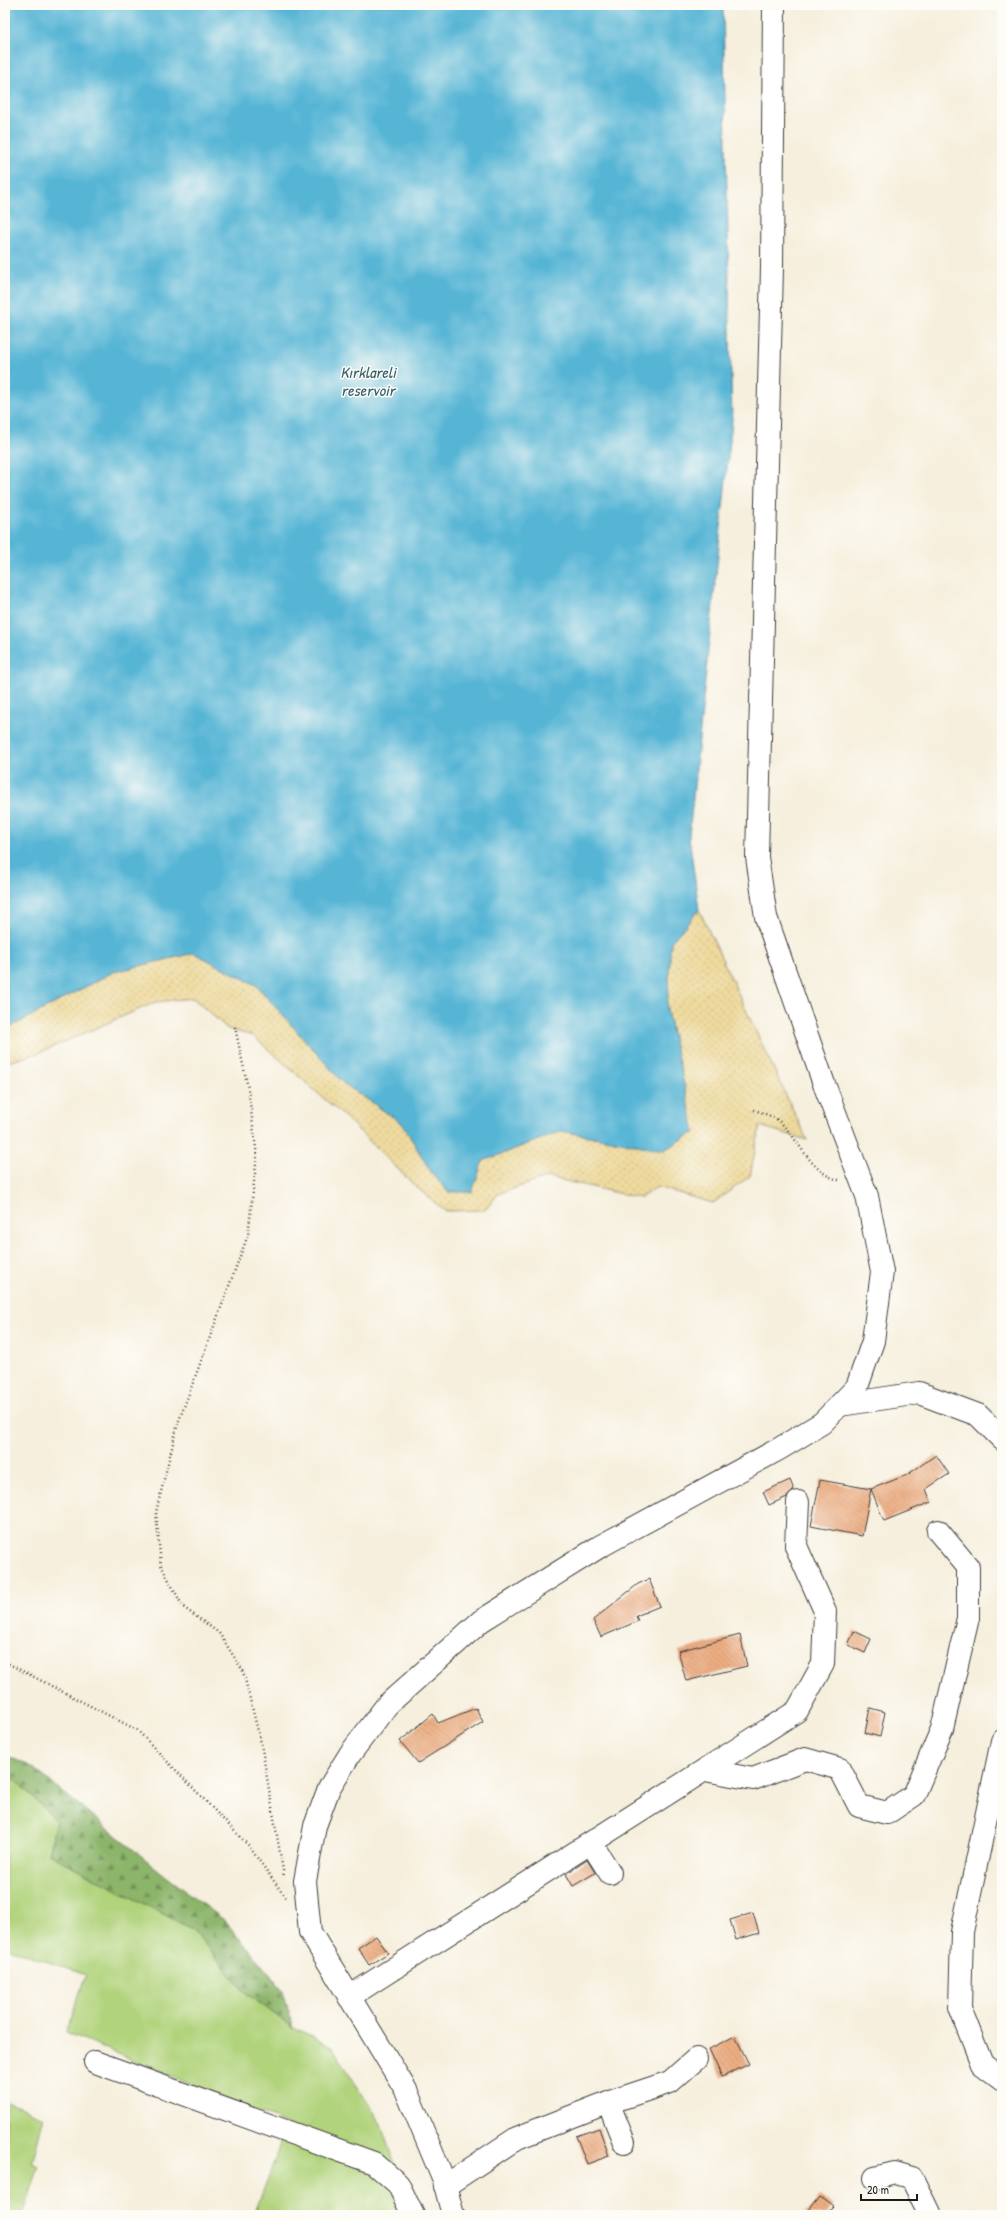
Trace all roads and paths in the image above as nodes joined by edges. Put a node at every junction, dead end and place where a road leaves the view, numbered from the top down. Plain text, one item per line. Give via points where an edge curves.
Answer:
1 (774, 5) edge
2 (235, 1027) dead end
3 (754, 1110) dead end
4 (863, 1186) junction
5 (840, 1405) junction
6 (1002, 1439) edge
7 (798, 1502) dead end
8 (938, 1531) dead end
9 (5, 1662) edge
10 (1002, 1741) edge
11 (704, 1770) junction
12 (590, 1843) junction
13 (610, 1873) dead end
14 (285, 1879) dead end
15 (287, 1894) dead end
16 (348, 1997) junction
17 (696, 2059) dead end
18 (95, 2062) dead end
19 (1002, 2079) edge
20 (608, 2102) junction
21 (624, 2142) dead end
22 (875, 2178) dead end
23 (445, 2186) junction
24 (413, 2215) edge
25 (454, 2215) edge
26 (930, 2215) edge

1 - 4 street via 772,268 757,857 766,917 824,1084
2 - 14 path via 248,1088 257,1156 248,1235 178,1422 156,1512 161,1565 183,1607 219,1633 243,1671 261,1743
3 - 4 path via 779,1121 808,1158 832,1179
4 - 5 street via 882,1272 873,1341 857,1387
5 - 6 street via 919,1393 978,1415
5 - 16 street via 822,1423 779,1449 600,1547 481,1621 387,1705 350,1754 329,1788 315,1826 305,1881 310,1932
7 - 11 street via 796,1546 825,1611 823,1664 797,1711
8 - 11 street via 968,1567 968,1618 942,1729 914,1795 887,1813 859,1806 840,1769 805,1758 753,1779
9 - 15 path via 137,1730 248,1844 289,1902
10 - 19 street via 962,1932 960,2008 982,2064
11 - 12 street
12 - 13 street
12 - 16 street
16 - 23 street via 406,2090
17 - 20 street via 670,2082
18 - 24 street via 374,2164 398,2184
20 - 21 street
20 - 23 street via 517,2138
22 - 26 street via 895,2173 912,2178
23 - 25 street

